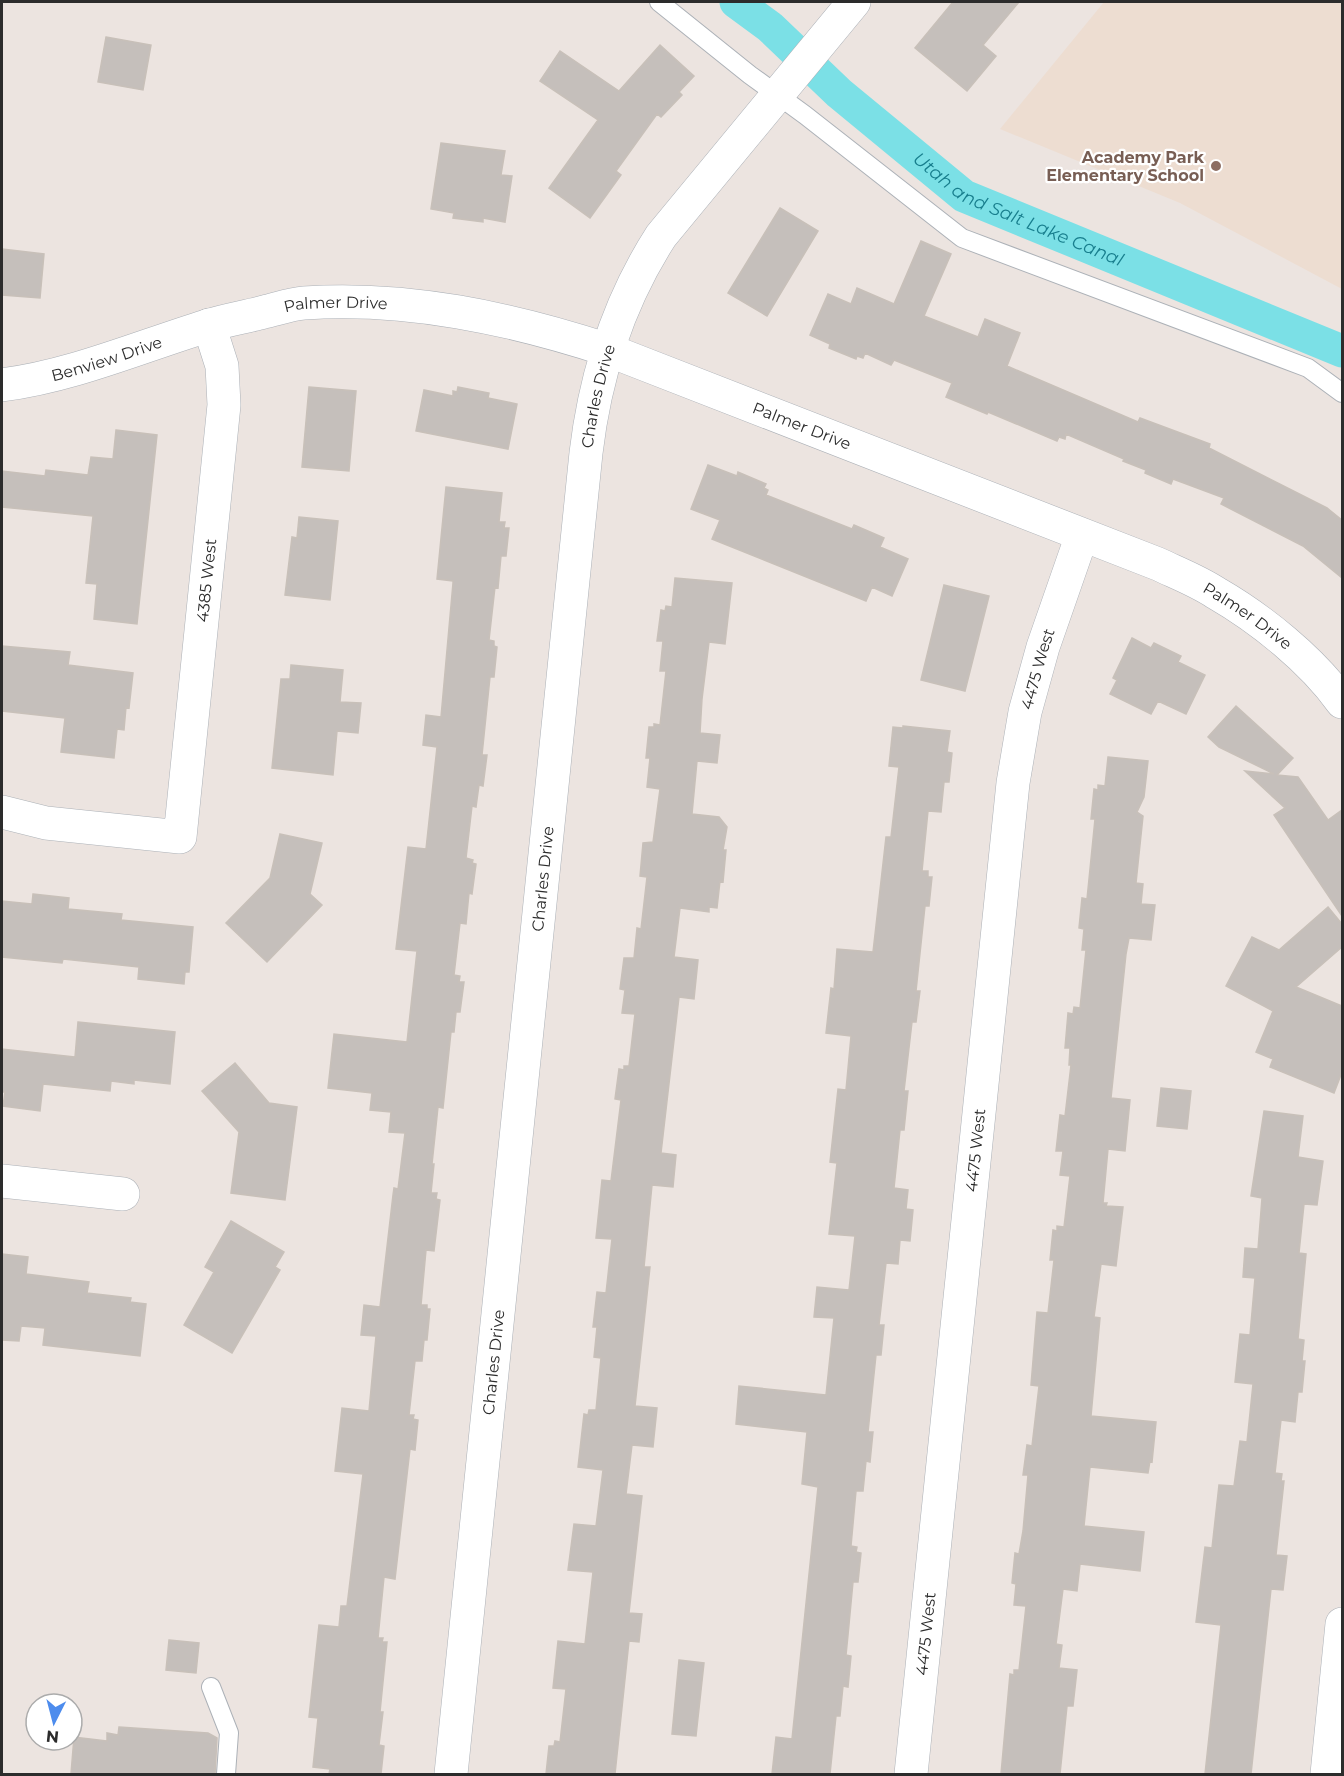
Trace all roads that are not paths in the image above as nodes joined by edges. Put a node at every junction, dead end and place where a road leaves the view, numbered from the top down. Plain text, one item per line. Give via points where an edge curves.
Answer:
1 (659, 2) edge
2 (854, 2) edge
3 (783, 89) junction
4 (209, 325) junction
5 (608, 350) junction
6 (2, 385) edge
7 (1342, 393) edge
8 (1082, 536) junction
9 (1342, 702) edge
10 (2, 812) edge
11 (2, 1181) edge
12 (123, 1194) dead end
13 (1342, 1624) edge
14 (210, 1687) dead end
15 (226, 1774) edge
16 (451, 1774) edge
17 (911, 1774) edge
18 (1327, 1774) edge

1 - 3 lane
2 - 3 street, Charles Drive
3 - 5 street, Charles Drive via 661,236 644,262
3 - 7 lane via 962,238 1308,368
4 - 5 street, Palmer Drive via 301,304 357,301 494,319
4 - 6 street, Benview Drive via 63,372
4 - 10 street, 4385 West via 222,366 224,405 180,837 46,823
5 - 8 street, Palmer Drive
5 - 16 street, Charles Drive via 595,392 586,453
8 - 9 street, Palmer Drive via 1158,564 1216,592 1276,634
8 - 17 street, 4475 West via 1043,646 1025,712 1013,783
11 - 12 street
13 - 18 street
14 - 15 lane via 229,1733

